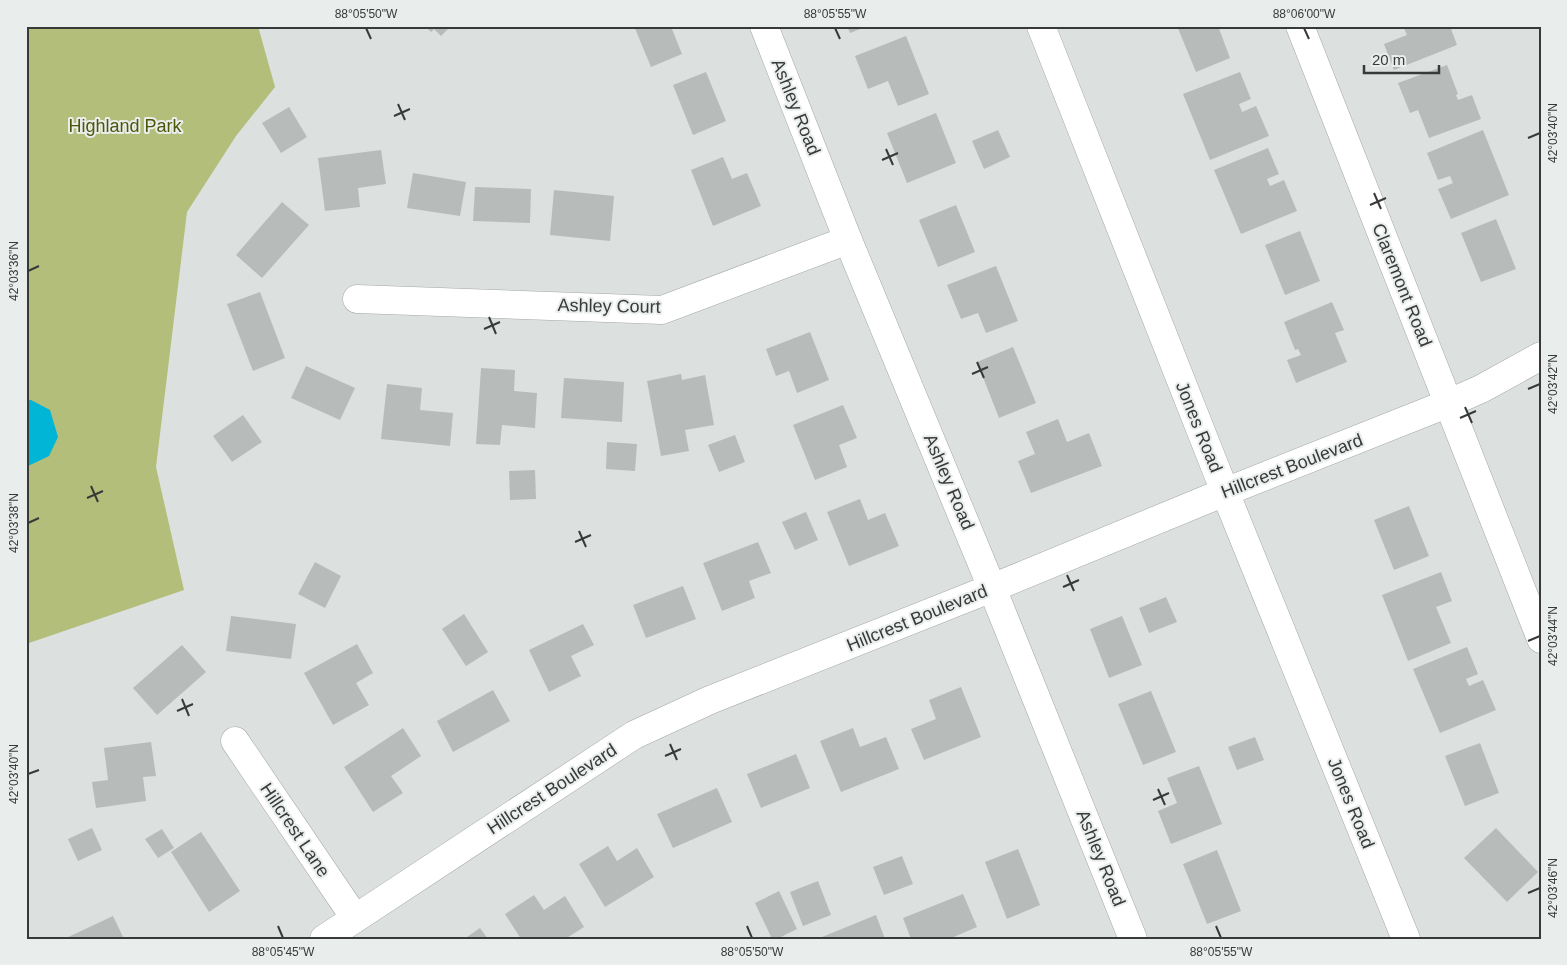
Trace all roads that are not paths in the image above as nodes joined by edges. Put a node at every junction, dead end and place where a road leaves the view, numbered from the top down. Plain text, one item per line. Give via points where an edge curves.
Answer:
1 (764, 26) edge
2 (1041, 26) edge
3 (1300, 26) edge
4 (848, 240) junction
5 (357, 299) dead end
6 (1541, 356) edge
7 (1449, 404) junction
8 (1225, 492) junction
9 (992, 588) junction
10 (1541, 639) edge
11 (236, 741) dead end
12 (355, 918) junction
13 (324, 939) edge
14 (1133, 939) edge
15 (1406, 939) edge

1 - 4 street, Ashley Road
2 - 8 street, Jones Road
3 - 7 street, Claremont Road
4 - 5 street, Ashley Court via 662,310
4 - 9 street, Ashley Road
6 - 7 street, Hillcrest Boulevard
7 - 8 street, Hillcrest Boulevard
7 - 10 street, Claremont Road
8 - 9 street, Hillcrest Boulevard
8 - 15 street, Jones Road
9 - 12 street, Hillcrest Boulevard via 710,700 634,735
9 - 14 street, Ashley Road
11 - 12 street, Hillcrest Lane
12 - 13 street, Hillcrest Boulevard

